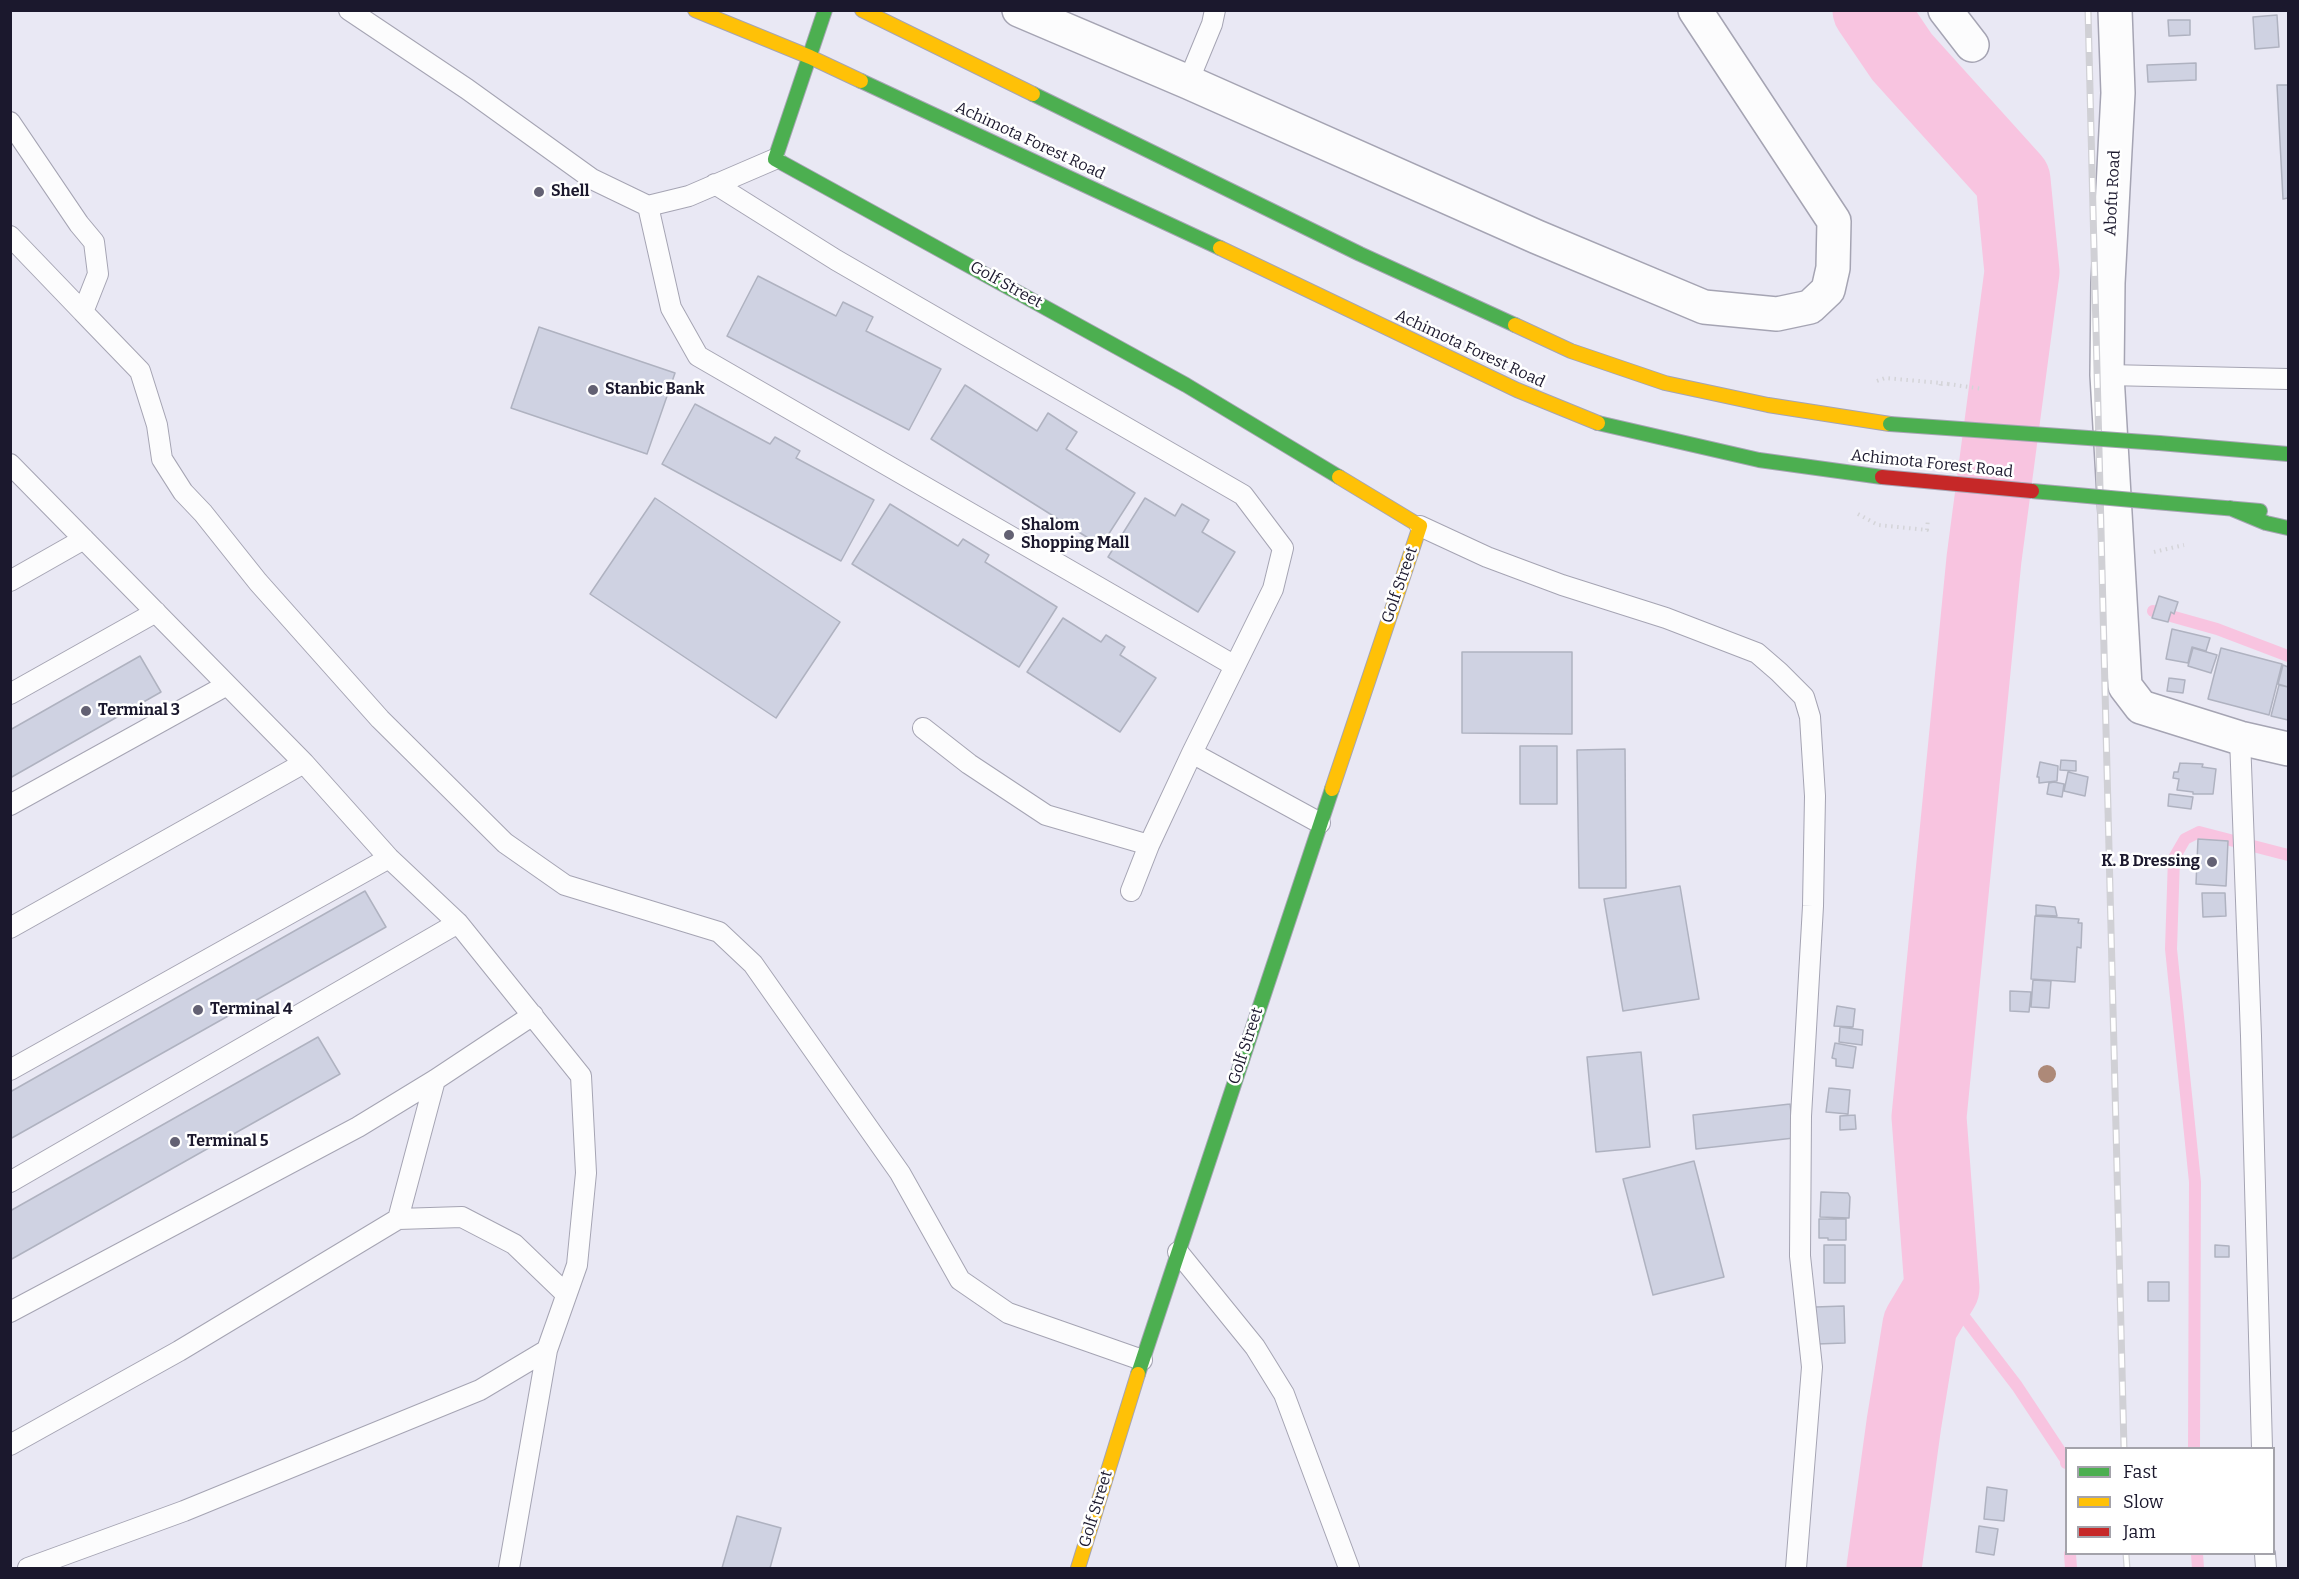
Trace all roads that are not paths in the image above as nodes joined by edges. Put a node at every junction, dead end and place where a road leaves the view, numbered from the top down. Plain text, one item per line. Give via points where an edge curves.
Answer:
1 (349, 10) edge
2 (695, 10) edge
3 (825, 10) edge
4 (862, 10) edge
5 (1019, 10) edge
6 (1215, 10) edge
7 (1695, 10) edge
8 (1945, 10) edge
9 (2115, 10) edge
10 (1972, 45) dead end
11 (810, 57) junction
12 (1188, 82) junction
13 (10, 122) edge
14 (775, 159) junction
15 (715, 184) junction
16 (648, 206) junction
17 (10, 236) edge
18 (83, 312) junction
19 (2107, 375) junction
20 (2289, 379) edge
21 (2289, 454) edge
22 (10, 464) edge
23 (2230, 508) junction
24 (2289, 513) edge
25 (1420, 526) junction
26 (2289, 528) edge
27 (84, 539) junction
28 (10, 581) edge
29 (156, 612) junction
30 (1235, 666) junction
31 (226, 684) junction
32 (10, 694) edge
33 (923, 728) dead end
34 (2240, 738) junction
35 (2289, 748) edge
36 (1192, 753) junction
37 (304, 763) junction
38 (10, 805) edge
39 (1320, 823) junction
40 (1149, 845) junction
41 (389, 858) junction
42 (1131, 891) dead end
43 (459, 923) junction
44 (10, 928) edge
45 (533, 1015) junction
46 (10, 1070) edge
47 (435, 1080) junction
48 (10, 1182) edge
49 (398, 1219) junction
50 (1178, 1252) junction
51 (566, 1294) junction
52 (10, 1312) edge
53 (548, 1350) junction
54 (1142, 1360) junction
55 (10, 1445) edge
56 (2262, 1447) edge
57 (28, 1569) edge
58 (509, 1569) edge
59 (1078, 1569) edge
60 (1349, 1569) edge
61 (1796, 1569) edge

1 - 16 lane via 592,179
2 - 11 main road, Achimota Forest Road
3 - 11 main road
4 - 21 main road, bridge via 1349,249 1571,351 1665,383 1768,405 1890,424
5 - 12 street
6 - 12 lane
7 - 12 street via 1834,221 1833,268 1828,290 1810,307 1776,314 1704,307
8 - 10 street
9 - 19 street, Abofu Road via 2118,93
11 - 14 main road
11 - 23 main road, Achimota Forest Road, bridge via 1496,381 1604,426 1759,460 1882,477
13 - 18 lane via 94,242 98,274
14 - 15 lane
14 - 25 main road, Golf Street via 1186,385
15 - 16 lane via 689,196
15 - 30 lane via 836,260 1243,495 1283,548 1273,589
16 - 30 lane via 671,308 698,356
17 - 18 lane
18 - 54 lane via 140,370 157,425 162,459 183,492 381,719 505,843 565,885 718,932 753,964 900,1173 960,1280 1008,1313
19 - 20 lane
19 - 34 street, Abofu Road via 2125,686 2141,707
22 - 27 lane
23 - 24 main road, Achimota Forest Road
23 - 26 main road
25 - 39 main road, Golf Street
25 - 61 lane, Golf Street via 1498,561 1757,653 1804,697 1810,717 1815,796 1800,1256 1812,1367
27 - 28 lane
27 - 29 lane
29 - 31 lane
29 - 32 lane
30 - 36 lane
31 - 37 lane
31 - 38 lane
33 - 40 lane via 1046,815
34 - 35 street, Abofu Road
34 - 56 lane
36 - 39 lane
36 - 40 lane
37 - 41 lane
37 - 44 lane
39 - 50 main road, Golf Street
40 - 42 lane
41 - 43 lane
41 - 46 lane
43 - 45 lane
43 - 48 lane
45 - 47 lane
45 - 51 lane via 581,1076 586,1173 577,1265
47 - 49 lane
47 - 52 lane via 358,1127
49 - 51 lane via 462,1216 514,1244
49 - 55 lane
50 - 54 main road, Golf Street
50 - 60 lane via 1255,1347 1284,1394
51 - 53 lane
53 - 57 lane via 480,1390 184,1511
53 - 58 lane
54 - 59 main road, Golf Street

